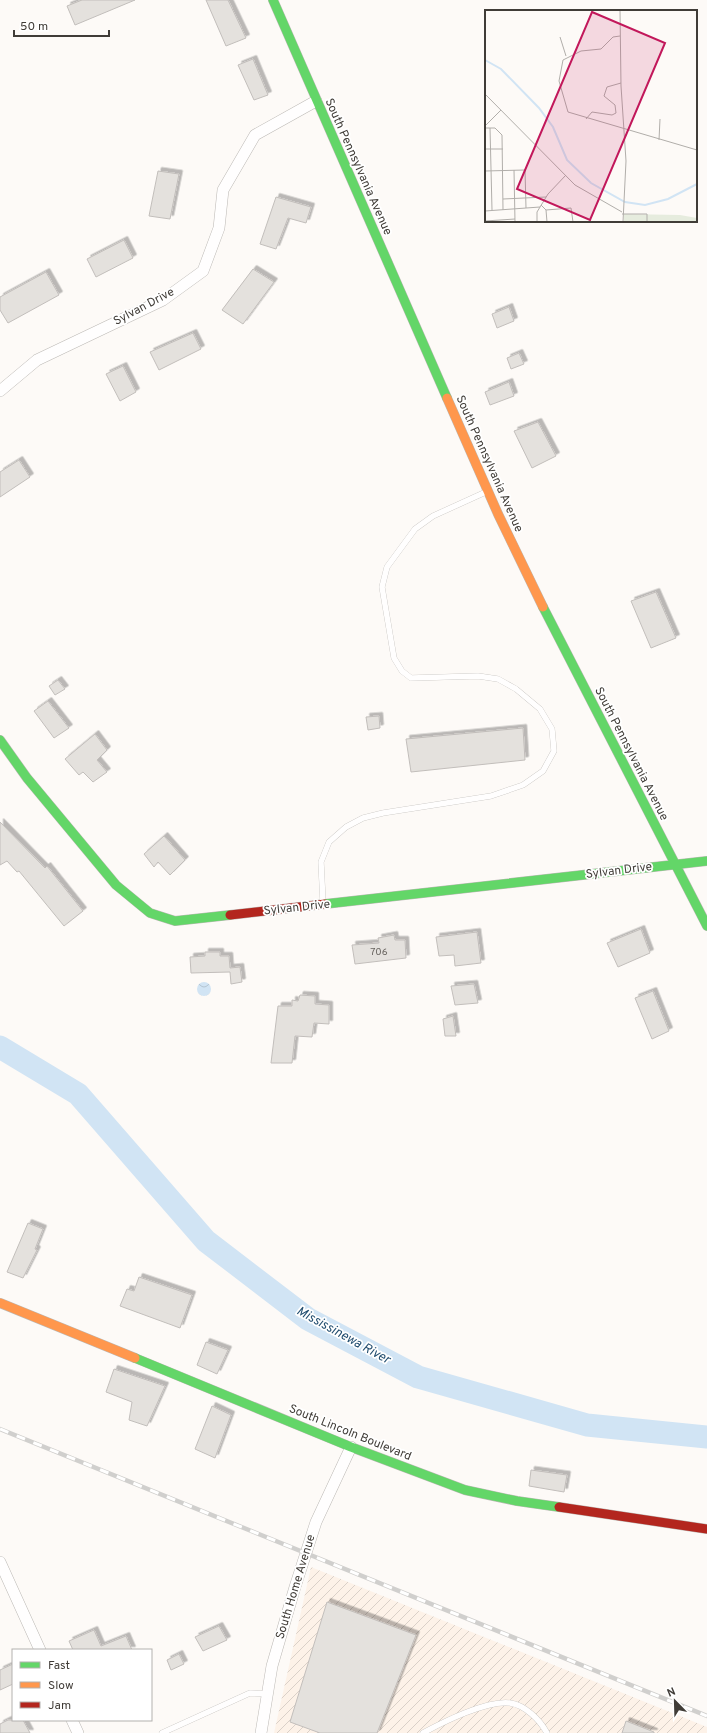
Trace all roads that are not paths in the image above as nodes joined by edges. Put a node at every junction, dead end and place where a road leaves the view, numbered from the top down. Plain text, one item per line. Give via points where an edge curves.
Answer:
1 (273, 0) edge
2 (316, 100) junction
3 (0, 391) edge
4 (488, 491) junction
5 (0, 740) edge
6 (707, 861) edge
7 (675, 865) junction
8 (324, 905) junction
9 (707, 926) edge
10 (0, 1303) edge
11 (351, 1447) junction
12 (707, 1529) edge
13 (0, 1562) edge
14 (40, 1649) edge
15 (268, 1694) junction
16 (72, 1721) edge
17 (78, 1733) edge
18 (162, 1733) edge
19 (261, 1733) edge
20 (423, 1733) edge
21 (547, 1733) edge

1 - 2 street, South Pennsylvania Avenue
2 - 3 street, Sylvan Drive via 255,135 223,190 219,228 203,271 163,300 37,360
2 - 4 street, South Pennsylvania Avenue
4 - 7 street, South Pennsylvania Avenue via 557,636
4 - 8 lane via 433,516 415,529 387,567 382,587 394,658 402,672 412,678 478,676 498,679 516,689 540,709 552,729 554,751 543,771 523,785 491,796 383,812 346,827 329,842 321,862
5 - 8 street, Sylvan Drive via 27,778 116,885 150,913 175,921
6 - 7 street, Sylvan Drive
7 - 8 street, Sylvan Drive
7 - 9 street, South Pennsylvania Avenue
10 - 11 street, South Lincoln Boulevard
11 - 12 street, South Lincoln Boulevard via 465,1490 517,1501
11 - 15 street, South Home Avenue via 316,1522 274,1659
13 - 14 street
15 - 18 lane via 250,1693
15 - 19 street, South Home Avenue
16 - 17 street
20 - 21 lane via 485,1706 510,1703 530,1712

